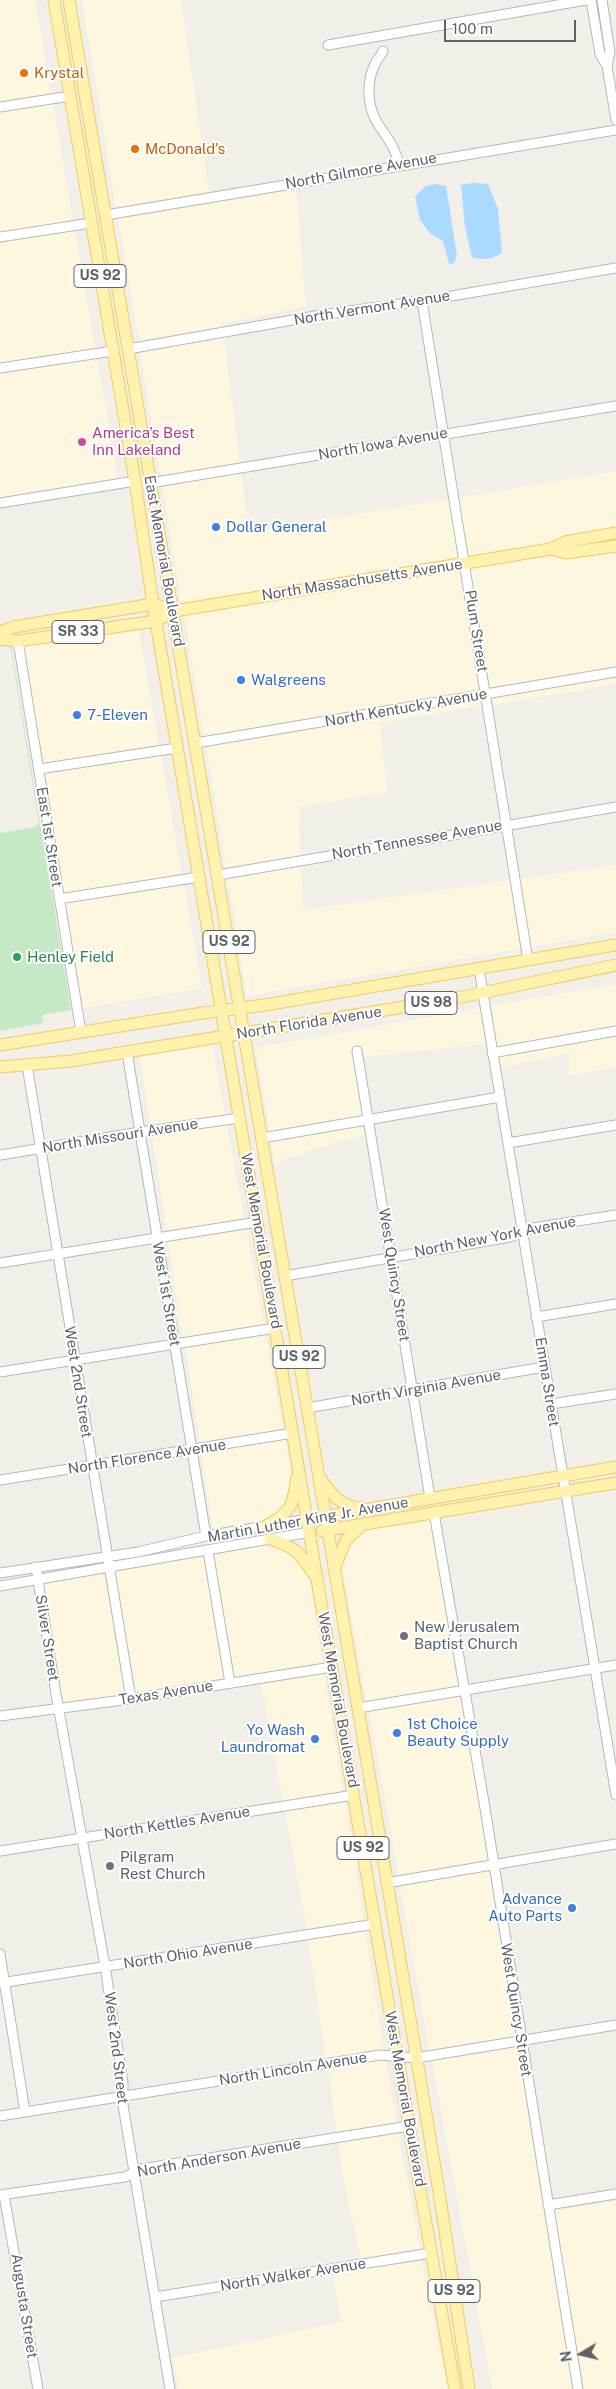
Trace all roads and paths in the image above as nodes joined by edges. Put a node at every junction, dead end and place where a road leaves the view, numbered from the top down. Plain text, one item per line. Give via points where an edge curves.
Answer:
1 (54, 0) edge
2 (69, 0) edge
3 (586, 0) edge
4 (592, 0) edge
5 (602, 0) edge
6 (58, 22) junction
7 (328, 45) dead end
8 (383, 51) dead end
9 (80, 60) junction
10 (608, 66) junction
11 (70, 96) junction
12 (0, 107) edge
13 (616, 120) edge
14 (616, 130) edge
15 (77, 142) junction
16 (399, 165) junction
17 (106, 215) junction
18 (92, 223) junction
19 (0, 237) edge
20 (616, 268) edge
21 (114, 271) junction
22 (422, 301) junction
23 (128, 349) junction
24 (113, 351) junction
25 (0, 368) edge
26 (616, 406) edge
27 (444, 435) junction
28 (135, 481) junction
29 (150, 483) junction
30 (0, 503) edge
31 (616, 533) edge
32 (616, 546) edge
33 (551, 549) junction
34 (465, 563) junction
35 (153, 604) junction
36 (174, 611) junction
37 (156, 621) junction
38 (0, 632) edge
39 (0, 639) edge
40 (18, 641) junction
41 (616, 672) edge
42 (486, 694) junction
43 (196, 743) junction
44 (177, 748) junction
45 (38, 769) junction
46 (616, 807) edge
47 (507, 825) junction
48 (218, 875) junction
49 (200, 878) junction
50 (59, 899) junction
51 (616, 946) edge
52 (528, 960) junction
53 (616, 965) edge
54 (479, 969) junction
55 (483, 993) junction
56 (240, 1008) junction
57 (222, 1010) junction
58 (111, 1028) junction
59 (616, 1031) edge
60 (81, 1032) junction
61 (244, 1033) junction
62 (227, 1036) junction
63 (0, 1045) edge
64 (0, 1051) edge
65 (357, 1051) dead end
66 (127, 1052) junction
67 (492, 1052) junction
68 (26, 1065) junction
69 (0, 1067) edge
70 (500, 1096) junction
71 (240, 1118) junction
72 (368, 1119) junction
73 (616, 1126) edge
74 (140, 1132) junction
75 (262, 1138) junction
76 (508, 1143) junction
77 (40, 1148) junction
78 (0, 1155) edge
79 (616, 1215) edge
80 (257, 1222) junction
81 (522, 1233) junction
82 (157, 1238) junction
83 (57, 1254) junction
84 (391, 1256) junction
85 (0, 1263) edge
86 (285, 1276) junction
87 (616, 1304) edge
88 (536, 1317) junction
89 (275, 1328) junction
90 (175, 1344) junction
91 (75, 1360) junction
92 (544, 1367) junction
93 (0, 1372) edge
94 (412, 1390) junction
95 (616, 1394) edge
96 (551, 1404) junction
97 (307, 1408) junction
98 (293, 1433) junction
99 (192, 1450) junction
100 (91, 1466) junction
101 (616, 1467) edge
102 (299, 1468) junction
103 (318, 1473) junction
104 (562, 1476) junction
105 (0, 1480) edge
106 (616, 1484) edge
107 (565, 1491) junction
108 (430, 1498) junction
109 (376, 1509) junction
110 (434, 1513) junction
111 (325, 1518) junction
112 (308, 1519) junction
113 (266, 1526) junction
114 (361, 1526) junction
115 (327, 1530) junction
116 (310, 1532) junction
117 (206, 1536) junction
118 (270, 1539) junction
119 (208, 1551) junction
120 (106, 1556) junction
121 (108, 1566) junction
122 (36, 1567) junction
123 (334, 1571) junction
124 (0, 1573) edge
125 (38, 1579) junction
126 (318, 1580) junction
127 (0, 1586) edge
128 (616, 1665) edge
129 (332, 1666) junction
130 (596, 1668) junction
131 (230, 1683) junction
132 (465, 1690) junction
133 (131, 1699) junction
134 (60, 1708) junction
135 (358, 1708) junction
136 (0, 1716) edge
137 (354, 1795) junction
138 (616, 1795) edge
139 (377, 1824) junction
140 (82, 1838) junction
141 (616, 1844) edge
142 (0, 1851) edge
143 (494, 1864) junction
144 (386, 1884) junction
145 (375, 1924) junction
146 (0, 1954) edge
147 (105, 1966) junction
148 (2, 1982) edge
149 (616, 2025) edge
150 (521, 2042) junction
151 (398, 2056) junction
152 (416, 2058) junction
153 (123, 2096) junction
154 (25, 2112) junction
155 (0, 2116) edge
156 (409, 2126) junction
157 (134, 2171) junction
158 (616, 2194) edge
159 (2, 2195) edge
160 (548, 2205) junction
161 (431, 2253) junction
162 (452, 2276) junction
163 (155, 2297) junction
164 (38, 2389) edge
165 (170, 2389) edge
166 (456, 2389) edge
167 (469, 2389) edge
168 (578, 2389) edge

1 - 6 main road, East Memorial Boulevard / US 92
2 - 9 main road, East Memorial Boulevard / US 92
3 - 7 street
4 - 10 street via 600,54
5 - 10 street via 610,52
6 - 9 main road via 64,29 68,54 74,60
6 - 11 main road, East Memorial Boulevard / US 92
8 - 16 street via 370,77 370,101 378,125 393,146
9 - 17 main road, East Memorial Boulevard / US 92
10 - 13 street
11 - 12 street
11 - 15 main road, East Memorial Boulevard / US 92
14 - 16 street, North Gilmore Avenue
15 - 17 main road via 98,205
15 - 18 main road, East Memorial Boulevard / US 92
16 - 17 street, North Gilmore Avenue
17 - 21 main road, East Memorial Boulevard / US 92
18 - 19 street
18 - 21 main road
18 - 24 main road, East Memorial Boulevard / US 92
20 - 22 street, North Vermont Avenue
21 - 23 main road, East Memorial Boulevard / US 92
22 - 23 street, North Vermont Avenue
22 - 27 street, Plum Street
23 - 29 main road, East Memorial Boulevard / US 92
24 - 25 street
24 - 28 main road, East Memorial Boulevard / US 92
26 - 27 street, North Iowa Avenue
27 - 29 street, North Iowa Avenue
27 - 34 street, Plum Street
28 - 30 street
28 - 35 main road, East Memorial Boulevard / US 92
29 - 36 main road, East Memorial Boulevard / US 92
31 - 33 main road, North Massachusetts Avenue via 565,542
32 - 33 main road, North Massachusetts Avenue via 566,553
33 - 34 main road, North Massachusetts Avenue
34 - 36 main road, North Massachusetts Avenue
34 - 42 street, Plum Street
35 - 36 main road, SR 33
35 - 37 main road, East Memorial Boulevard / US 92
35 - 38 main road, SR 33
36 - 37 main road, SR 33
36 - 43 main road, East Memorial Boulevard / US 92
37 - 40 main road, SR 33
37 - 44 main road, East Memorial Boulevard / US 92
39 - 40 main road, SR 33
40 - 45 street, East 1st Street
41 - 42 street, North Kentucky Avenue
42 - 43 street, North Kentucky Avenue
42 - 47 street, Plum Street
43 - 48 main road, East Memorial Boulevard / US 92
44 - 45 street
44 - 49 main road, East Memorial Boulevard / US 92
45 - 50 street, East 1st Street
46 - 47 street, North Tennessee Avenue
47 - 48 street, North Tennessee Avenue
47 - 52 street, Plum Street
48 - 56 main road, East Memorial Boulevard / US 92
49 - 50 street
49 - 57 main road, East Memorial Boulevard / US 92
50 - 60 street, East 1st Street
51 - 52 main road, North Florida Avenue / US 98
52 - 54 main road, North Florida Avenue / US 98
53 - 55 main road, North Florida Avenue / US 98
54 - 55 street, Emma Street
54 - 56 main road, North Florida Avenue / US 98
55 - 61 main road, North Florida Avenue / US 98
55 - 67 street, Emma Street
56 - 57 main road, North Florida Avenue / US 98
56 - 61 main road, East Memorial Boulevard / US 92
57 - 58 main road, North Florida Avenue / US 98
57 - 62 main road, West Memorial Boulevard / US 92
58 - 60 main road, North Florida Avenue / US 98
58 - 64 main road via 89,1038
59 - 67 street
60 - 63 main road, North Florida Avenue / US 98
61 - 62 main road, North Florida Avenue / US 98
61 - 75 main road, West Memorial Boulevard / US 92
62 - 66 main road, North Florida Avenue / US 98
62 - 71 main road, West Memorial Boulevard / US 92
65 - 72 street, West Quincy Street
66 - 68 main road, North Florida Avenue / US 98
66 - 74 street, West 1st Street
67 - 70 street, Emma Street
68 - 69 main road, North Florida Avenue / US 98
68 - 77 street, West 2nd Street
70 - 72 street
70 - 76 street, Emma Street
71 - 74 street, North Missouri Avenue
71 - 80 main road, West Memorial Boulevard / US 92
72 - 75 street
72 - 84 street, West Quincy Street
73 - 76 street
74 - 77 street, North Missouri Avenue
74 - 82 street, West 1st Street
75 - 86 main road, West Memorial Boulevard / US 92
76 - 81 street, Emma Street
77 - 78 street, North Missouri Avenue
77 - 83 street, West 2nd Street
79 - 81 street, North New York Avenue via 533,1228
80 - 82 street
80 - 89 main road, West Memorial Boulevard / US 92
81 - 84 street, North New York Avenue
81 - 88 street, Emma Street
82 - 83 street
82 - 90 street, West 1st Street
83 - 85 street
83 - 91 street, West 2nd Street
84 - 86 street, North New York Avenue
84 - 94 street, West Quincy Street
86 - 97 main road, West Memorial Boulevard / US 92
87 - 88 street
88 - 92 street, Emma Street
89 - 90 street
89 - 98 main road, West Memorial Boulevard / US 92
90 - 91 street
90 - 99 street, West 1st Street
91 - 93 street
91 - 100 street, West 2nd Street
92 - 94 street, North Virginia Avenue
92 - 96 street, Emma Street
94 - 97 street, North Virginia Avenue
94 - 108 street, West Quincy Street
95 - 96 street
96 - 104 street, Emma Street
97 - 103 main road, West Memorial Boulevard / US 92
98 - 99 street, North Florence Avenue
98 - 102 main road, West Memorial Boulevard / US 92
99 - 100 street, North Florence Avenue
99 - 117 street, West 1st Street
100 - 105 street, North Florence Avenue
100 - 120 street, West 2nd Street
101 - 104 main road, Martin Luther King Jr. Avenue
102 - 112 main road, West Memorial Boulevard / US 92
102 - 113 main road via 292,1506 282,1517
103 - 109 main road via 329,1491 350,1508
103 - 111 main road, West Memorial Boulevard / US 92
104 - 107 street, Emma Street
104 - 108 main road, Martin Luther King Jr. Avenue
106 - 107 main road, Martin Luther King Jr. Avenue
107 - 110 main road, Martin Luther King Jr. Avenue
107 - 130 street, Emma Street
108 - 109 main road, Martin Luther King Jr. Avenue
109 - 111 main road, Martin Luther King Jr. Avenue
110 - 114 main road, Martin Luther King Jr. Avenue
110 - 132 street, West Quincy Street
111 - 112 main road, Martin Luther King Jr. Avenue
111 - 115 main road, West Memorial Boulevard / US 92
112 - 113 street, Martin Luther King Jr. Avenue
112 - 116 main road, West Memorial Boulevard / US 92
113 - 117 street, Martin Luther King Jr. Avenue
114 - 115 main road, Martin Luther King Jr. Avenue
114 - 123 main road via 346,1540
115 - 116 main road, Martin Luther King Jr. Avenue
115 - 123 main road, West Memorial Boulevard / US 92
116 - 118 street, Martin Luther King Jr. Avenue
116 - 126 main road, West Memorial Boulevard / US 92
117 - 120 street, Martin Luther King Jr. Avenue
118 - 119 street, Martin Luther King Jr. Avenue
118 - 126 main road via 289,1544 297,1550
119 - 121 street, Martin Luther King Jr. Avenue
119 - 131 street
120 - 121 street, West 2nd Street
120 - 122 street, Martin Luther King Jr. Avenue
121 - 125 street, Martin Luther King Jr. Avenue
121 - 133 street, West 2nd Street
122 - 124 street, Martin Luther King Jr. Avenue
122 - 125 street, Silver Street
123 - 135 main road, West Memorial Boulevard / US 92
125 - 127 street, Martin Luther King Jr. Avenue
125 - 134 street, Silver Street
126 - 129 main road, West Memorial Boulevard / US 92
128 - 130 street
129 - 131 street, Texas Avenue
129 - 137 main road, West Memorial Boulevard / US 92
130 - 132 street
130 - 138 street, Emma Street
131 - 133 street, Texas Avenue
132 - 135 street
132 - 143 street, West Quincy Street
133 - 134 street, Texas Avenue
134 - 136 street, Texas Avenue
134 - 140 street, West 2nd Street
135 - 139 main road, West Memorial Boulevard / US 92
137 - 139 main road via 364,1800
137 - 140 street, North Kettles Avenue
137 - 145 main road, West Memorial Boulevard / US 92
139 - 144 main road, West Memorial Boulevard / US 92
140 - 142 street, North Kettles Avenue
140 - 147 street, West 2nd Street
141 - 143 street
143 - 144 street
143 - 150 street, West Quincy Street
144 - 152 main road, West Memorial Boulevard / US 92
145 - 147 street, North Ohio Avenue
145 - 151 main road, West Memorial Boulevard / US 92
146 - 148 street
147 - 148 street, North Ohio Avenue
147 - 153 street, West 2nd Street
148 - 154 street
149 - 150 street, North Lincoln Avenue
150 - 152 street, North Lincoln Avenue
150 - 160 street, West Quincy Street
151 - 152 street, North Lincoln Avenue
151 - 153 street, North Lincoln Avenue via 380,2055
151 - 156 main road, West Memorial Boulevard / US 92
152 - 162 main road, West Memorial Boulevard / US 92
153 - 154 street, North Lincoln Avenue
153 - 157 street, West 2nd Street
154 - 155 street, North Lincoln Avenue
156 - 157 street, North Anderson Avenue
156 - 161 main road, West Memorial Boulevard / US 92
157 - 159 street, North Anderson Avenue via 125,2177
157 - 163 street, West 2nd Street
158 - 160 street
159 - 164 street, Augusta Street
160 - 168 street, West Quincy Street
161 - 162 main road via 441,2259
161 - 163 street, North Walker Avenue
161 - 166 main road, West Memorial Boulevard / US 92
162 - 167 main road, West Memorial Boulevard / US 92
163 - 165 street, West 2nd Street

